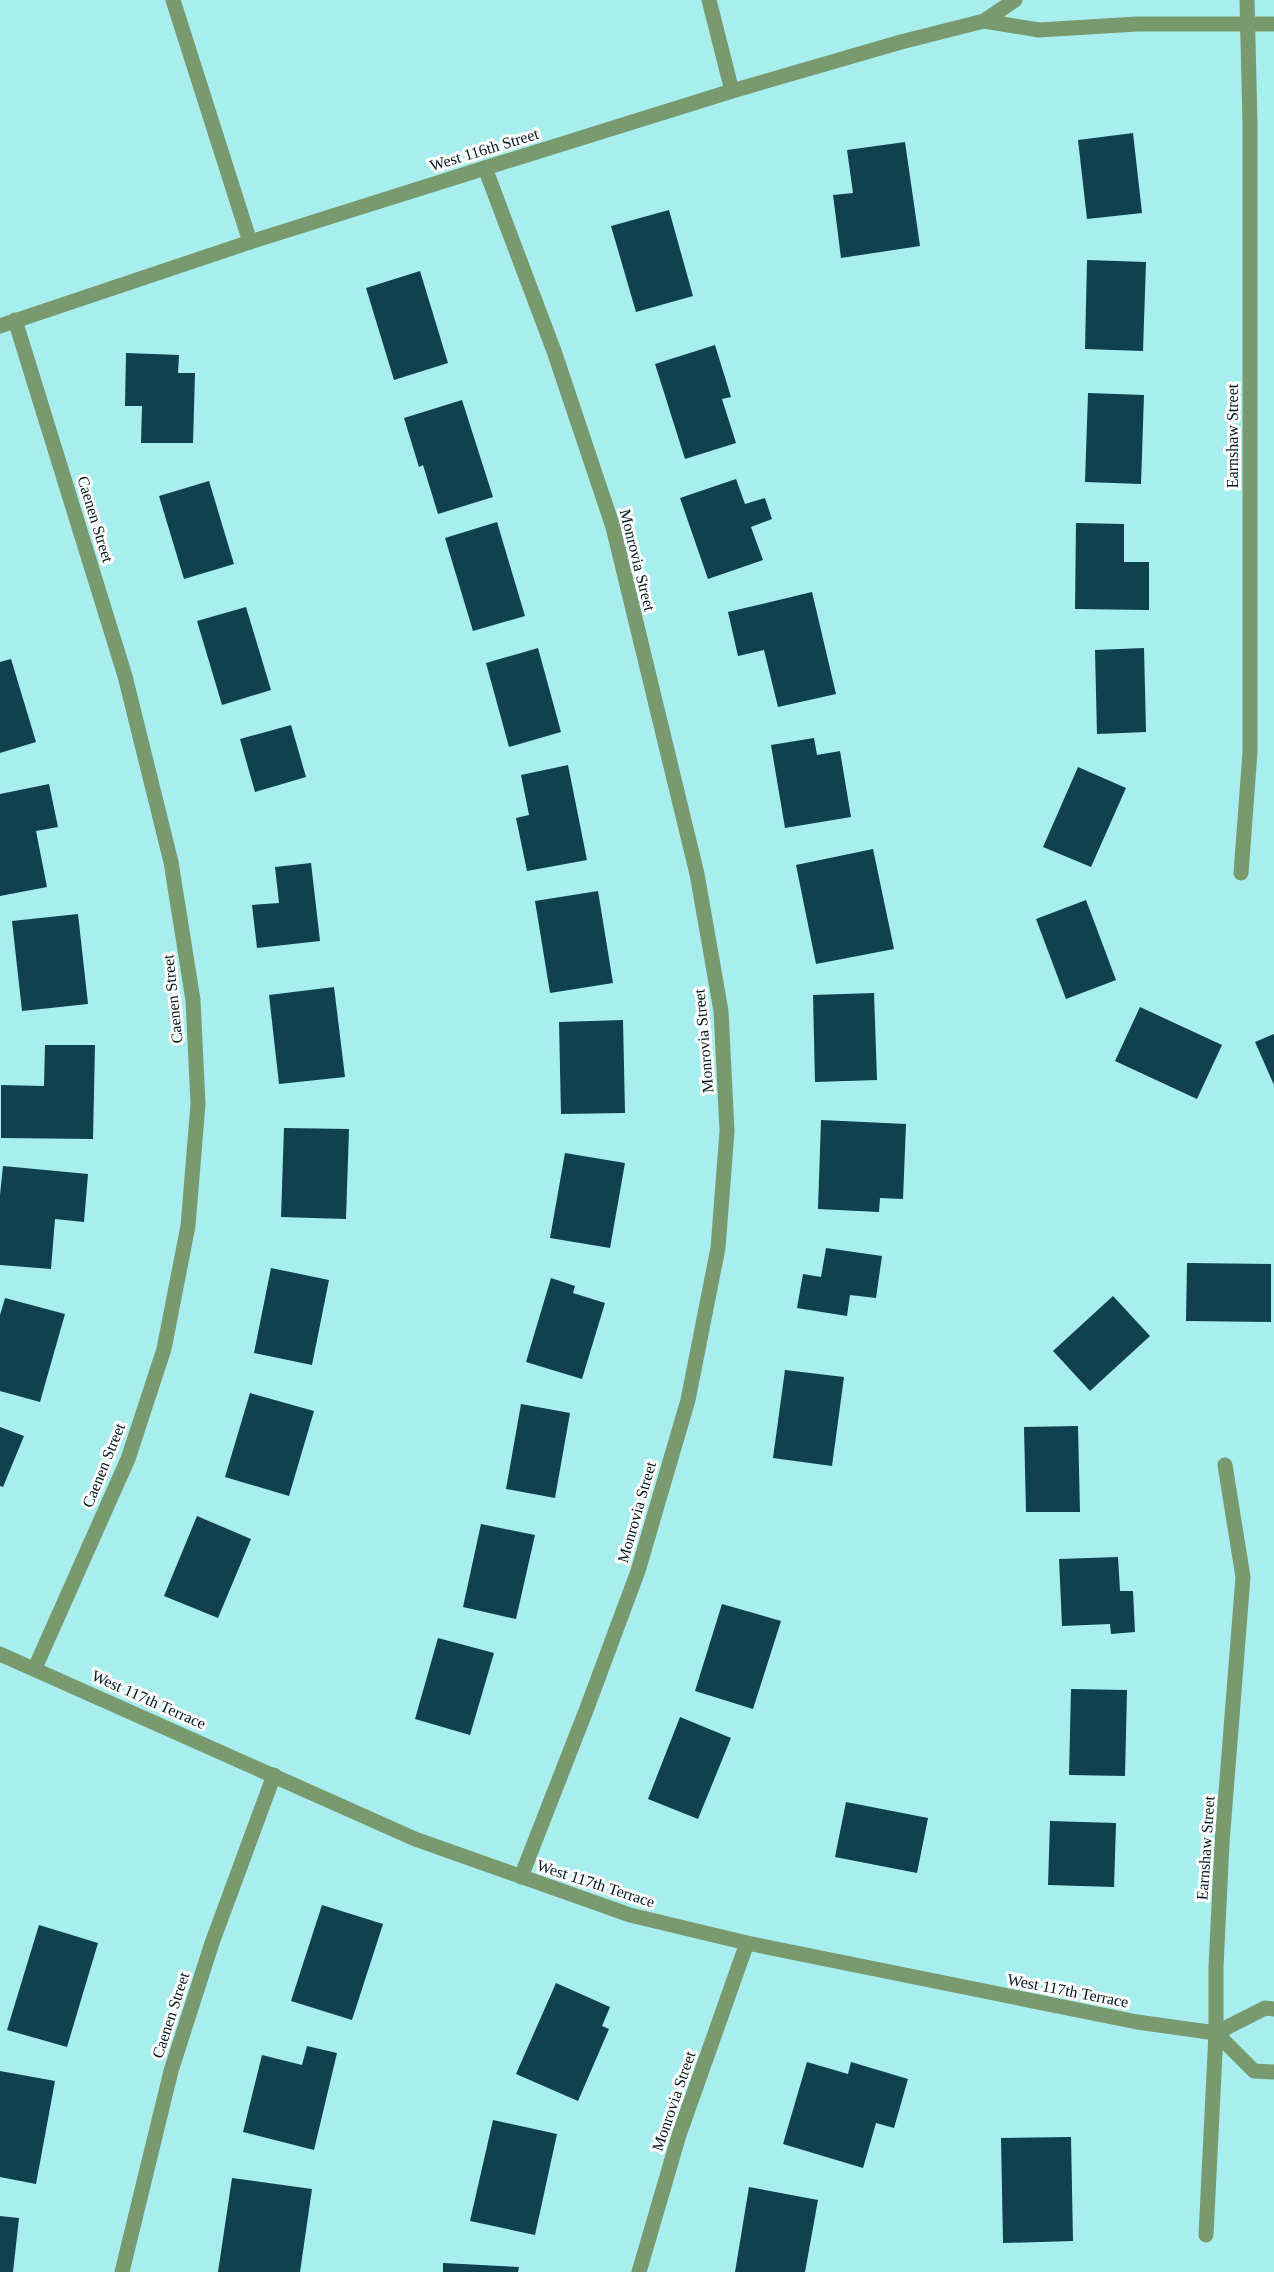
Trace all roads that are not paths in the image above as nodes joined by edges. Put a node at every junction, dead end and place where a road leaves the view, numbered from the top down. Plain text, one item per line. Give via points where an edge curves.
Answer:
1 (173, 0) edge
2 (709, 0) edge
3 (1015, 0) edge
4 (1247, 0) edge
5 (984, 21) junction
6 (1247, 23) junction
7 (1274, 24) edge
8 (732, 91) junction
9 (485, 168) junction
10 (250, 242) junction
11 (15, 320) junction
12 (0, 326) edge
13 (1241, 873) dead end
14 (1225, 1465) dead end
15 (0, 1654) edge
16 (35, 1668) junction
17 (274, 1775) junction
18 (521, 1876) junction
19 (747, 1943) junction
20 (1274, 2009) edge
21 (1216, 2033) junction
22 (1274, 2072) edge
23 (1206, 2235) dead end
24 (122, 2272) edge
25 (639, 2272) edge

1 - 10 street
2 - 8 street
3 - 5 street, West 116th Street
4 - 6 street, Earnshaw Street
5 - 6 street, West 116th Street via 1039,30
5 - 8 street, West 116th Street
6 - 7 street, West 116th Street
6 - 13 street, Earnshaw Street via 1250,752
8 - 9 street, West 116th Street
9 - 10 street, West 116th Street
9 - 18 street, Monrovia Street via 554,351 612,527 697,874 721,1011 727,1131 718,1248 688,1400 638,1571
10 - 11 street, West 116th Street
11 - 12 street, West 116th Street
11 - 16 street, Caenen Street via 125,676 171,862 193,1000 198,1104 188,1226 164,1349 128,1459
14 - 21 street, Earnshaw Street via 1243,1576 1222,1843
15 - 16 street, West 117th Terrace
16 - 17 street, West 117th Terrace
17 - 18 street, West 117th Terrace via 415,1839
17 - 24 street, Caenen Street via 212,1943 171,2071
18 - 19 street, West 117th Terrace via 630,1915
19 - 21 street, West 117th Terrace via 1137,2022
19 - 25 street, Monrovia Street via 679,2135
20 - 21 street via 1265,2008
21 - 22 street via 1254,2071
21 - 23 street, Earnshaw Street

